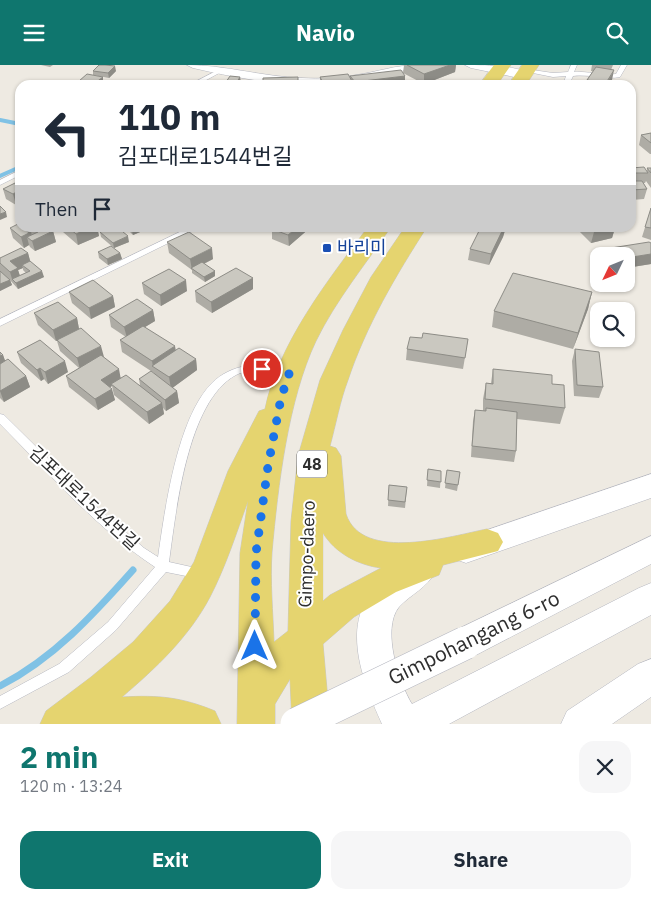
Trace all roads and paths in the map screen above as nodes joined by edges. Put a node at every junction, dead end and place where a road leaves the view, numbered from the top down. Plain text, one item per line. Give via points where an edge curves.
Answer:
1 (193, 65) edge
2 (411, 65) edge
3 (471, 65) edge
4 (574, 65) edge
5 (624, 65) edge
6 (501, 67) edge
7 (220, 71) junction
8 (524, 74) edge
9 (569, 75) junction
10 (202, 80) edge
11 (267, 80) edge
12 (341, 80) edge
13 (492, 80) edge
14 (568, 80) edge
15 (15, 175) edge
16 (0, 183) edge
17 (177, 232) edge
18 (186, 232) edge
19 (376, 232) edge
20 (413, 232) edge
21 (180, 235) junction
22 (0, 323) edge
23 (285, 386) junction
24 (326, 411) junction
25 (0, 419) edge
26 (4, 430) edge
27 (651, 486) edge
28 (486, 542) junction
29 (651, 549) edge
30 (427, 565) junction
31 (162, 566) junction
32 (204, 575) junction
33 (651, 598) edge
34 (305, 637) junction
35 (651, 676) edge
36 (0, 703) edge
37 (260, 717) edge
38 (59, 724) edge
39 (75, 724) edge
40 (202, 724) edge
41 (297, 724) edge
42 (311, 724) edge
43 (403, 724) edge
44 (411, 724) edge
45 (580, 724) edge

1 - 7 street
2 - 12 street
3 - 6 street
4 - 9 lane
5 - 9 lane via 615,77 592,73
6 - 8 street
6 - 13 main road
7 - 10 lane
7 - 11 street
8 - 9 lane
9 - 14 lane
15 - 16 lane
17 - 21 lane
18 - 21 lane
19 - 23 main road, 48 via 335,287 303,342
20 - 24 main road, Gimpo-daero / 48 via 383,277 356,330 334,380
21 - 22 lane
23 - 31 lane, 김포대로1544번길 via 246,369 232,373 208,393 188,434
23 - 32 main road via 256,441
23 - 37 main road, 48 via 268,466 256,553
24 - 28 main road via 330,508 334,523 352,544 386,557 404,557
24 - 34 main road, Gimpo-daero / 48 via 313,456 310,484
25 - 26 lane, 김포대로1544번길
26 - 31 lane, 김포대로1544번길 via 114,530
27 - 28 street
28 - 30 street
29 - 41 street, Gimpohangang 6-ro, bridge
30 - 34 main road via 384,582 342,605
30 - 43 street via 385,599 375,621 374,644 383,681
31 - 32 lane
31 - 36 lane via 112,626 64,668
32 - 38 main road via 178,619 155,647
33 - 44 street
34 - 37 main road via 284,656
34 - 42 main road, Gimpo-daero / 48
35 - 45 street
39 - 40 main road via 125,715 156,714

